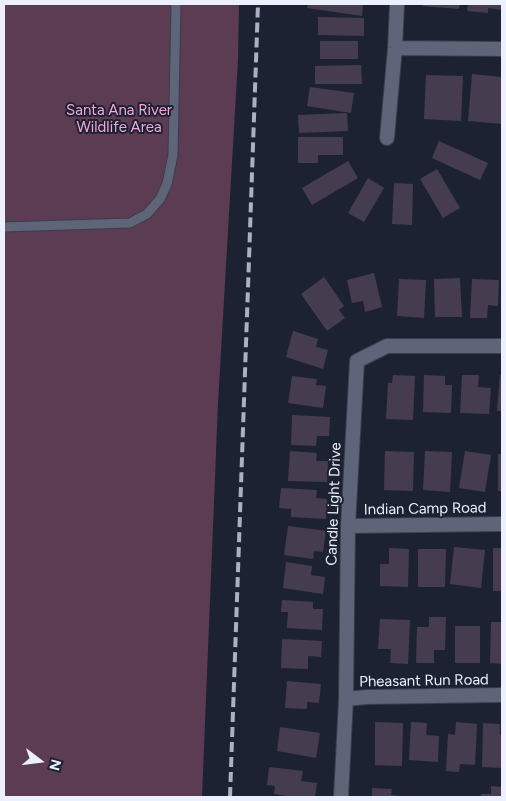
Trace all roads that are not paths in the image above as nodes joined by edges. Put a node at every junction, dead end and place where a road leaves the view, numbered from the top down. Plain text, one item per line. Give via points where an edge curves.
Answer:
1 (176, 4) edge
2 (396, 4) edge
3 (395, 48) junction
4 (502, 49) edge
5 (387, 138) dead end
6 (4, 227) edge
7 (502, 346) edge
8 (502, 524) edge
9 (348, 526) junction
10 (502, 695) edge
11 (346, 699) junction
12 (341, 797) edge

1 - 6 lane via 173,155 160,199 147,214 130,223
2 - 3 street
3 - 4 street
3 - 5 street
7 - 9 street, Candle Light Drive via 387,346 357,361
8 - 9 street, Indian Camp Road
9 - 11 street, Candle Light Drive
10 - 11 street, Pheasant Run Road
11 - 12 street, Candle Light Drive

